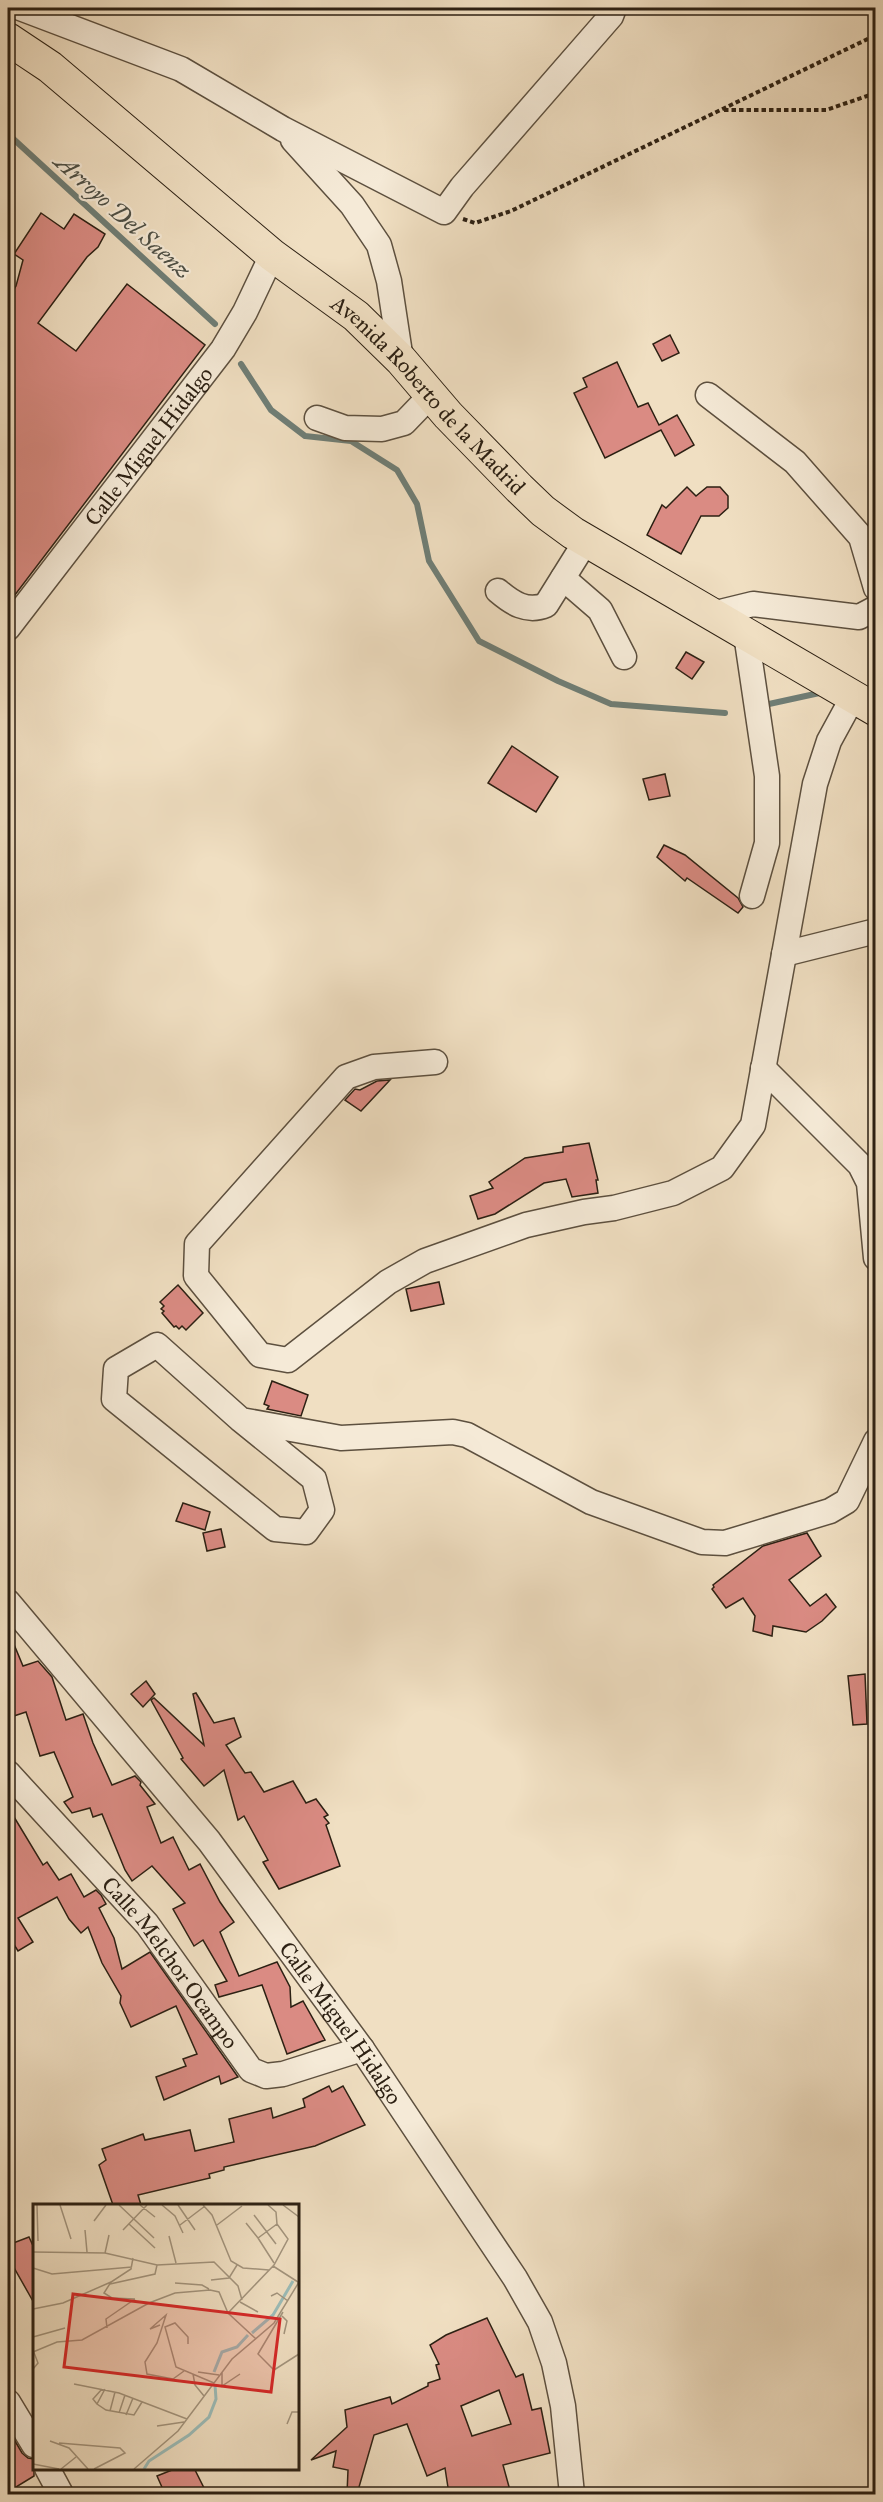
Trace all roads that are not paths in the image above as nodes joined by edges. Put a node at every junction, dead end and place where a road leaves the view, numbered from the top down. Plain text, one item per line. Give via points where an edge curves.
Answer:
1 (20, 8) edge
2 (614, 8) edge
3 (8, 39) edge
4 (283, 129) junction
5 (272, 255) junction
6 (401, 360) junction
7 (431, 395) junction
8 (708, 395) dead end
9 (317, 418) dead end
10 (586, 541) junction
11 (563, 578) junction
12 (876, 588) edge
13 (498, 591) dead end
14 (876, 608) edge
15 (712, 614) junction
16 (8, 628) edge
17 (747, 634) junction
18 (624, 657) dead end
19 (864, 703) edge
20 (752, 896) dead end
21 (876, 931) edge
22 (784, 954) junction
23 (435, 1062) dead end
24 (763, 1068) junction
25 (876, 1258) edge
26 (241, 1420) junction
27 (876, 1441) edge
28 (8, 1602) edge
29 (8, 1773) edge
30 (362, 2049) junction
31 (8, 2402) edge
32 (33, 2443) edge
33 (48, 2469) edge
34 (62, 2494) edge
35 (569, 2494) edge

1 - 4 street via 181,69
2 - 4 street via 444,212
3 - 5 main road, Avenida Roberto de la Madrid via 50,67
4 - 6 street via 352,205 379,245 389,281
5 - 6 main road, Avenida Roberto de la Madrid via 356,316
5 - 16 street, Calle Miguel Hidalgo via 223,349
6 - 7 main road, Avenida Roberto de la Madrid
7 - 9 street via 404,423 382,429 345,428
7 - 10 main road, Avenida Roberto de la Madrid via 543,511
8 - 12 street via 795,462 861,537
10 - 11 street
10 - 15 main road, Avenida Roberto de la Madrid
11 - 13 street via 546,605 539,608 514,605
11 - 18 street via 600,610
14 - 15 street via 859,617 753,604
15 - 17 main road, Avenida Roberto de la Madrid
17 - 19 main road, Avenida Roberto de la Madrid
17 - 20 street via 767,776 767,843
19 - 22 street via 829,741 815,784
21 - 22 street
22 - 24 street
23 - 24 street via 374,1067 346,1077 197,1244 196,1276 260,1355 288,1360 388,1282 425,1261 526,1225 673,1193 722,1168 753,1125
24 - 25 street via 860,1165 869,1184
26 - 26 street via 157,1345 116,1369 114,1399 275,1529 306,1532 322,1510 314,1479
26 - 27 street via 341,1438 453,1432 467,1435 591,1502 702,1542 725,1542 830,1511 846,1501
28 - 30 street, Calle Miguel Hidalgo via 209,1841
29 - 30 street, Calle Melchor Ocampo via 147,1924 251,2070 266,2076 283,2074
30 - 35 street, Calle Miguel Hidalgo via 515,2278 540,2322 563,2406
31 - 32 street
33 - 34 street

